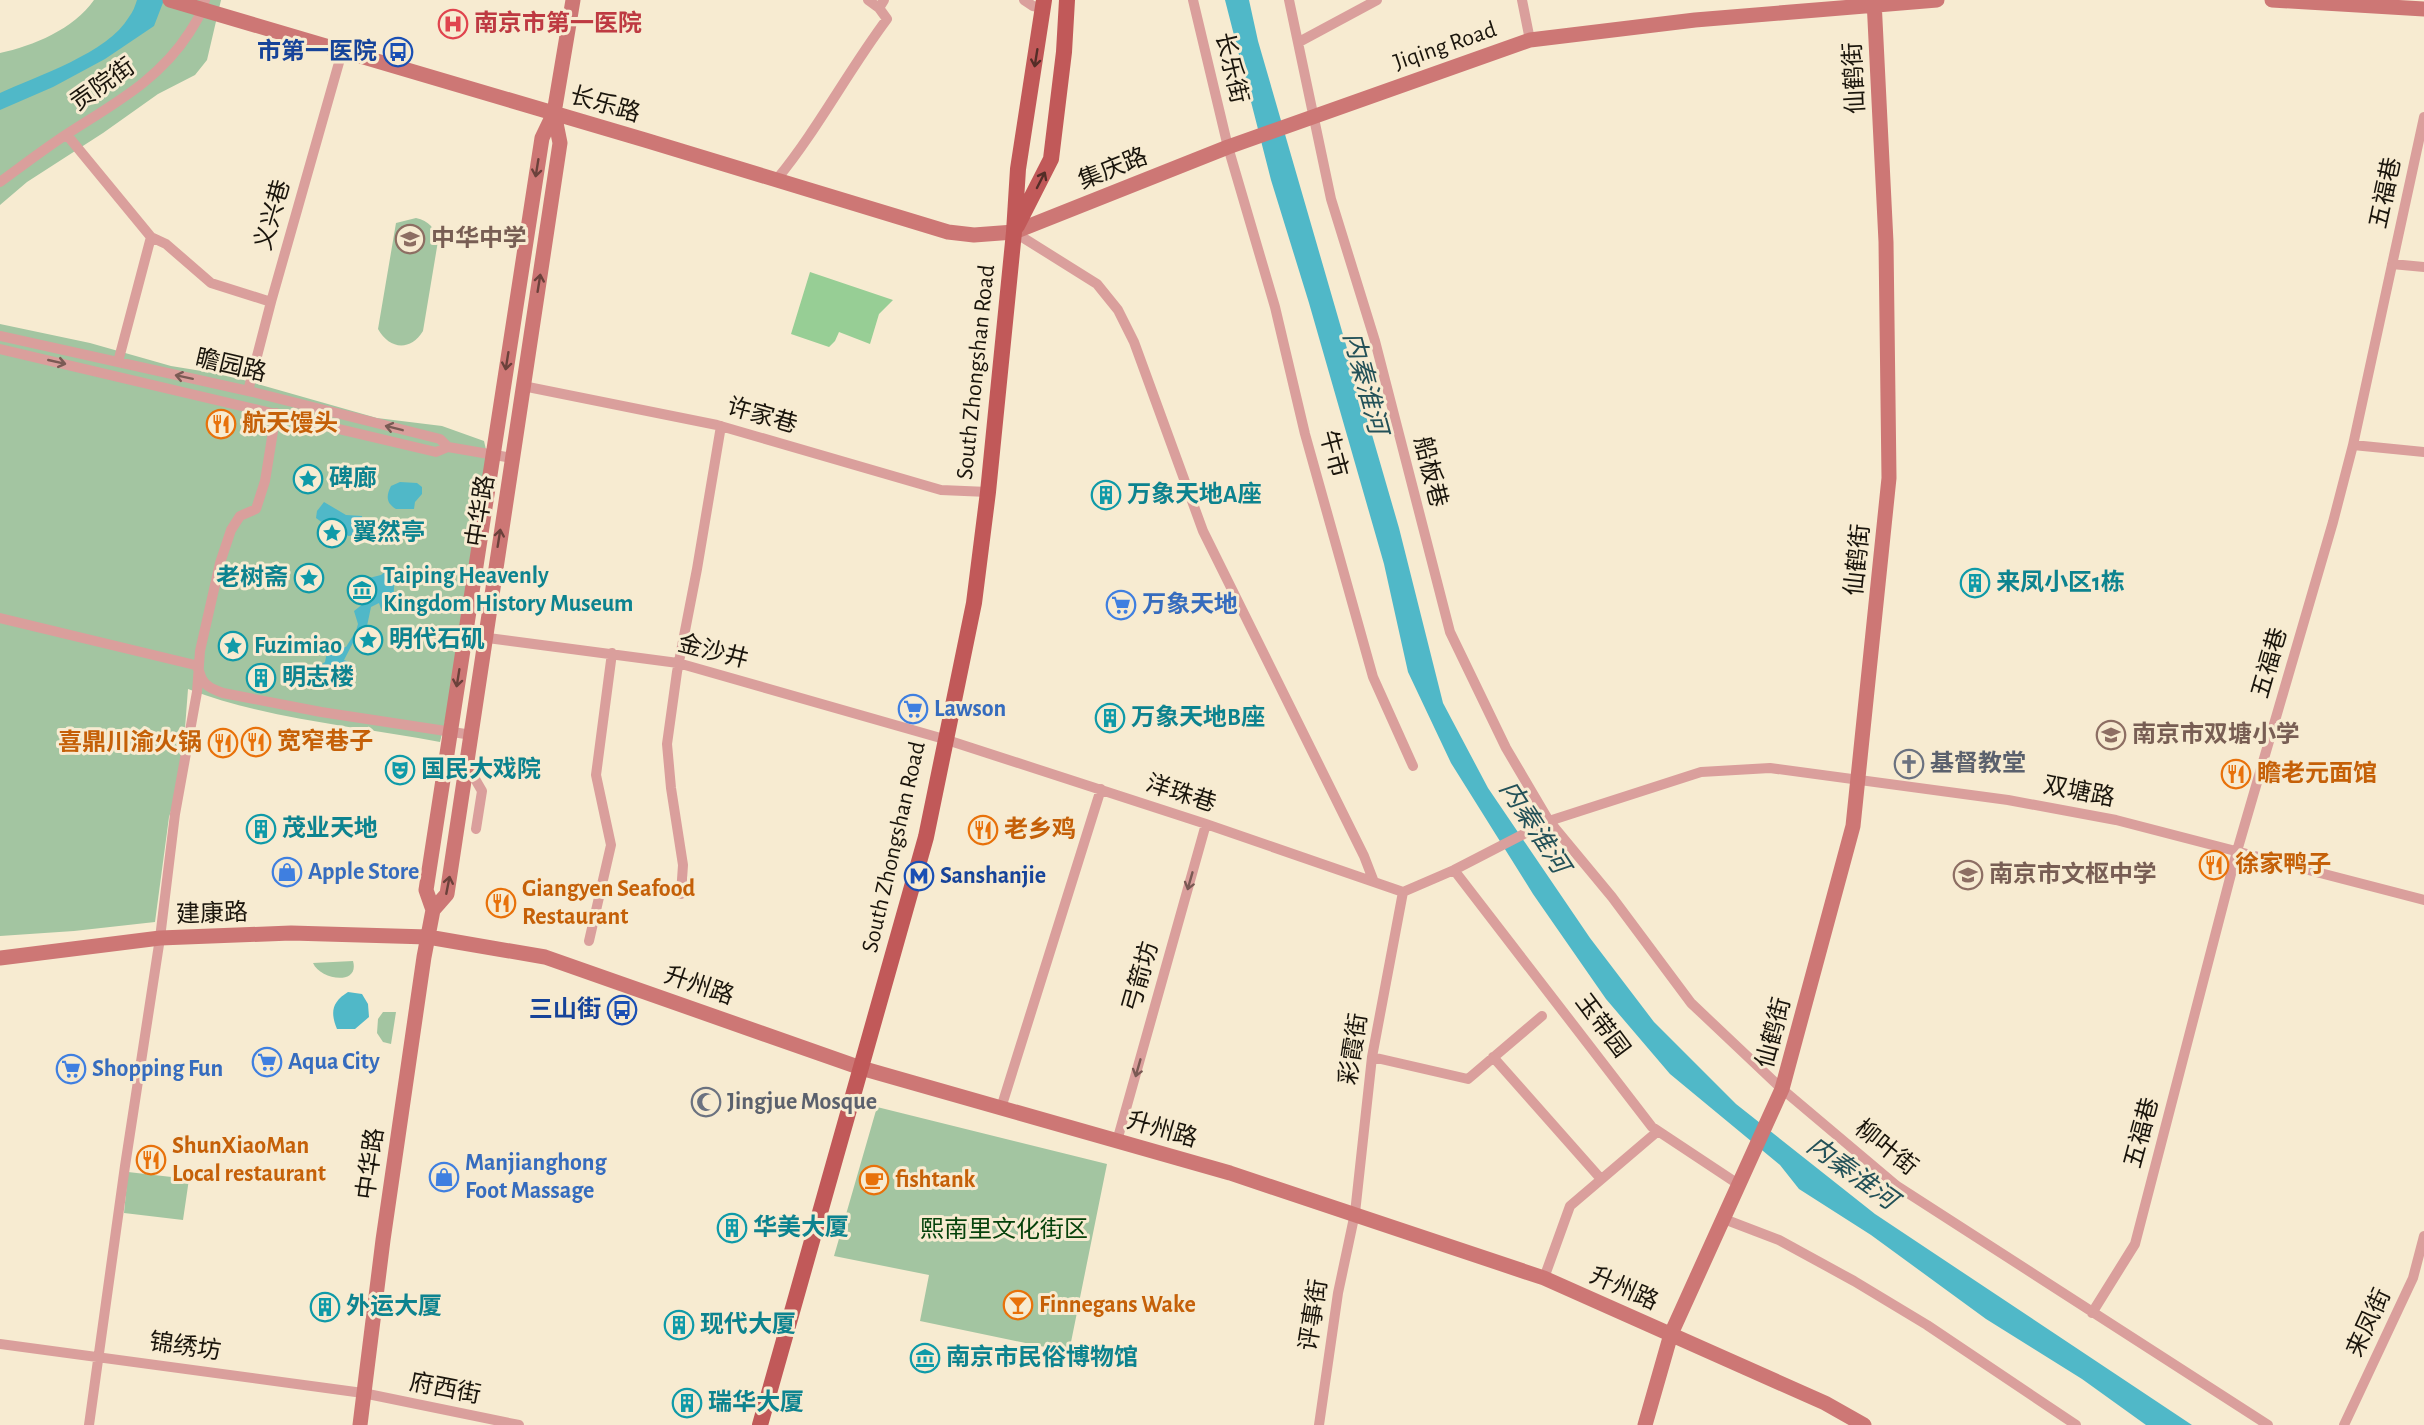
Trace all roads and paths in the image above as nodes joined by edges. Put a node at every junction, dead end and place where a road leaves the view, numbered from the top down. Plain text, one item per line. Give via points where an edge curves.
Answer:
1 (573, 0) edge
2 (868, 0) edge
3 (1024, 0) edge
4 (1067, 0) edge
5 (1193, 0) edge
6 (1289, 0) edge
7 (1377, 0) edge
8 (1522, 0) edge
9 (1937, 0) edge
10 (2272, 0) edge
11 (177, 2) edge
12 (1874, 2) edge
13 (882, 4) edge
14 (1043, 4) edge
15 (204, 6) edge
16 (2424, 9) edge
17 (1530, 40) junction
18 (1299, 42) junction
19 (342, 52) junction
20 (554, 113) junction
21 (1312, 116) junction
22 (2424, 117) edge
23 (1294, 122) joint
24 (67, 135) junction
25 (1228, 147) junction
26 (777, 179) junction
27 (0, 182) edge
28 (1014, 232) junction
29 (151, 237) junction
30 (2392, 264) junction
31 (2424, 267) edge
32 (271, 302) junction
33 (0, 336) edge
34 (0, 349) edge
35 (118, 362) junction
36 (523, 386) junction
37 (234, 388) junction
38 (250, 392) junction
39 (230, 402) junction
40 (250, 406) junction
41 (276, 413) junction
42 (721, 426) junction
43 (2353, 445) junction
44 (448, 447) junction
45 (2424, 452) edge
46 (512, 458) junction
47 (988, 492) junction
48 (0, 618) edge
49 (465, 635) junction
50 (485, 638) junction
51 (612, 653) junction
52 (678, 663) junction
53 (199, 669) junction
54 (472, 735) junction
55 (944, 739) junction
56 (468, 757) junction
57 (1413, 766) dead end
58 (1858, 780) junction
59 (1101, 789) junction
60 (1548, 822) junction
61 (1206, 824) junction
62 (476, 829) dead end
63 (2237, 851) junction
64 (1454, 870) junction
65 (1374, 882) junction
66 (1403, 892) junction
67 (681, 894) dead end
68 (2424, 900) edge
69 (433, 910) junction
70 (428, 937) junction
71 (160, 938) junction
72 (590, 941) dead end
73 (0, 958) edge
74 (1542, 1016) dead end
75 (1493, 1057) junction
76 (1372, 1058) junction
77 (861, 1068) junction
78 (1782, 1089) junction
79 (1000, 1108) junction
80 (1658, 1131) junction
81 (1118, 1141) junction
82 (1601, 1179) junction
83 (1738, 1184) junction
84 (1355, 1213) junction
85 (1724, 1219) junction
86 (2424, 1236) edge
87 (1544, 1278) junction
88 (2092, 1313) junction
89 (1671, 1334) junction
90 (0, 1344) edge
91 (99, 1356) junction
92 (363, 1393) junction
93 (90, 1425) edge
94 (360, 1425) edge
95 (519, 1425) edge
96 (760, 1425) edge
97 (1319, 1425) edge
98 (1645, 1425) edge
99 (1863, 1425) edge
100 (2076, 1425) edge
101 (2268, 1425) edge
102 (2344, 1425) edge

1 - 20 main road, 中华路
2 - 13 street
3 - 14 street via 1033,6
28 -> 4 main road, South Zhongshan Road via 1051,159
5 - 25 street, 长乐街
6 - 18 street, 船板巷
7 - 18 street
8 - 17 street
9 - 12 main road, Jiqing Road
10 - 16 main road
11 - 15 main road, 长乐路
12 - 17 main road, Jiqing Road
12 - 58 main road, 仙鹤街 via 1886,242 1889,478
13 - 26 street via 887,19 804,146
14 -> 28 main road, South Zhongshan Road via 1018,169
15 - 19 main road, 长乐路
15 - 24 street, 贡院街 via 182,44 161,68 131,94
17 - 21 main road, Jiqing Road
18 - 21 street, 船板巷
19 - 20 main road, 长乐路
19 - 32 street, 义兴巷
20 - 26 main road, 长乐路
36 -> 20 main road, 中华路 via 560,143
20 -> 49 main road, 中华路 via 542,138
21 - 23 main road, Jiqing Road
21 - 60 street, 船板巷 via 1331,199 1375,341 1450,632 1506,748
22 - 30 street, 五福巷
23 - 25 main road, 集庆路
24 - 27 street, 贡院街
24 - 29 street
25 - 28 main road, 集庆路
25 - 57 street, 牛市 via 1275,307 1305,434 1373,677
26 - 28 main road, 长乐路 via 948,232 974,236
28 - 47 main road, South Zhongshan Road
28 - 65 street via 1097,284 1118,309 1134,342 1203,531
29 - 32 street via 166,244 211,283
29 - 35 street
30 - 31 street
30 - 43 street, 五福巷
32 - 38 street, 义兴巷
33 - 35 street, 瞻园路
34 -> 39 street, 瞻园路
37 -> 35 street, 瞻园路
36 - 42 street, 许家巷
36 - 46 main road, 中华路
37 - 38 street, 瞻园路
37 - 39 street via 238,396
38 - 40 street, 义兴巷 via 244,398
44 -> 38 street, 瞻园路 via 440,439
39 - 40 street, 瞻园路
40 - 41 street, 瞻园路
41 - 44 street, 瞻园路 via 436,452
41 - 53 street via 265,481 256,509 240,516 220,563
42 - 47 street, 许家巷 via 941,490
42 - 52 street
43 - 45 street
43 - 63 street, 五福巷
44 - 46 street, 瞻园路
50 -> 46 main road, 中华路
47 - 55 main road, South Zhongshan Road via 974,603
48 - 53 street via 132,648
49 - 50 street, 金沙井
49 -> 69 main road, 中华路 via 426,890
50 - 51 street, 金沙井
50 - 54 main road, 中华路
51 - 52 street, 金沙井
51 - 72 street via 596,775 611,844
52 - 55 street, 金沙井
52 - 67 street via 667,744 683,865
53 - 54 street via 210,688 223,693
53 - 71 street
54 - 56 main road, 中华路
55 - 59 street, 洋珠巷
55 - 77 main road, South Zhongshan Road via 926,837
56 - 62 street via 482,791
69 -> 56 main road, 中华路 via 447,894
58 - 60 street, 双塘路 via 1770,768 1701,772
58 - 63 street, 双塘路 via 2008,800 2116,820
58 - 78 main road, 仙鹤街 via 1854,826
59 - 61 street, 洋珠巷
59 - 79 street
60 - 64 street, 双塘路
60 - 78 street, 柳叶街 via 1612,897 1691,1003
61 - 65 street, 洋珠巷
61 -> 81 street, 弓箭坊
63 - 68 street, 双塘路
63 - 88 street, 五福巷 via 2135,1244
64 - 66 street
64 - 80 street, 玉带园
65 - 66 street, 洋珠巷
66 - 76 street, 彩霞街
69 - 70 main road, 中华路
70 - 71 main road, 建康路 via 291,933
70 - 77 main road, 升州路 via 545,957
70 - 92 main road, 中华路
71 - 73 main road, 建康路
71 - 91 street
74 - 75 street
75 - 76 street via 1468,1078
75 - 82 street
76 - 84 street, 彩霞街
77 - 79 main road, 升州路
77 - 96 main road, South Zhongshan Road
78 - 83 main road, 仙鹤街
78 - 88 street, 柳叶街 via 1897,1186
79 - 81 main road, 升州路
80 - 82 street
80 - 83 street, 玉带园
81 - 84 main road, 升州路
82 - 87 street via 1570,1206
83 - 85 main road
84 - 87 main road, 升州路
84 - 97 street, 评事街 via 1338,1293
85 - 89 main road
85 - 100 street via 1779,1240 1854,1281
86 - 102 street, 来凤街 via 2413,1278
87 - 89 main road, 升州路
88 - 101 street, 柳叶街
89 - 98 main road
89 - 99 main road, 升州路 via 1825,1403
90 - 91 street, 锦绣坊
91 - 92 street, 锦绣坊
91 - 93 street
92 - 94 main road, 中华路
92 - 95 street, 府西街

